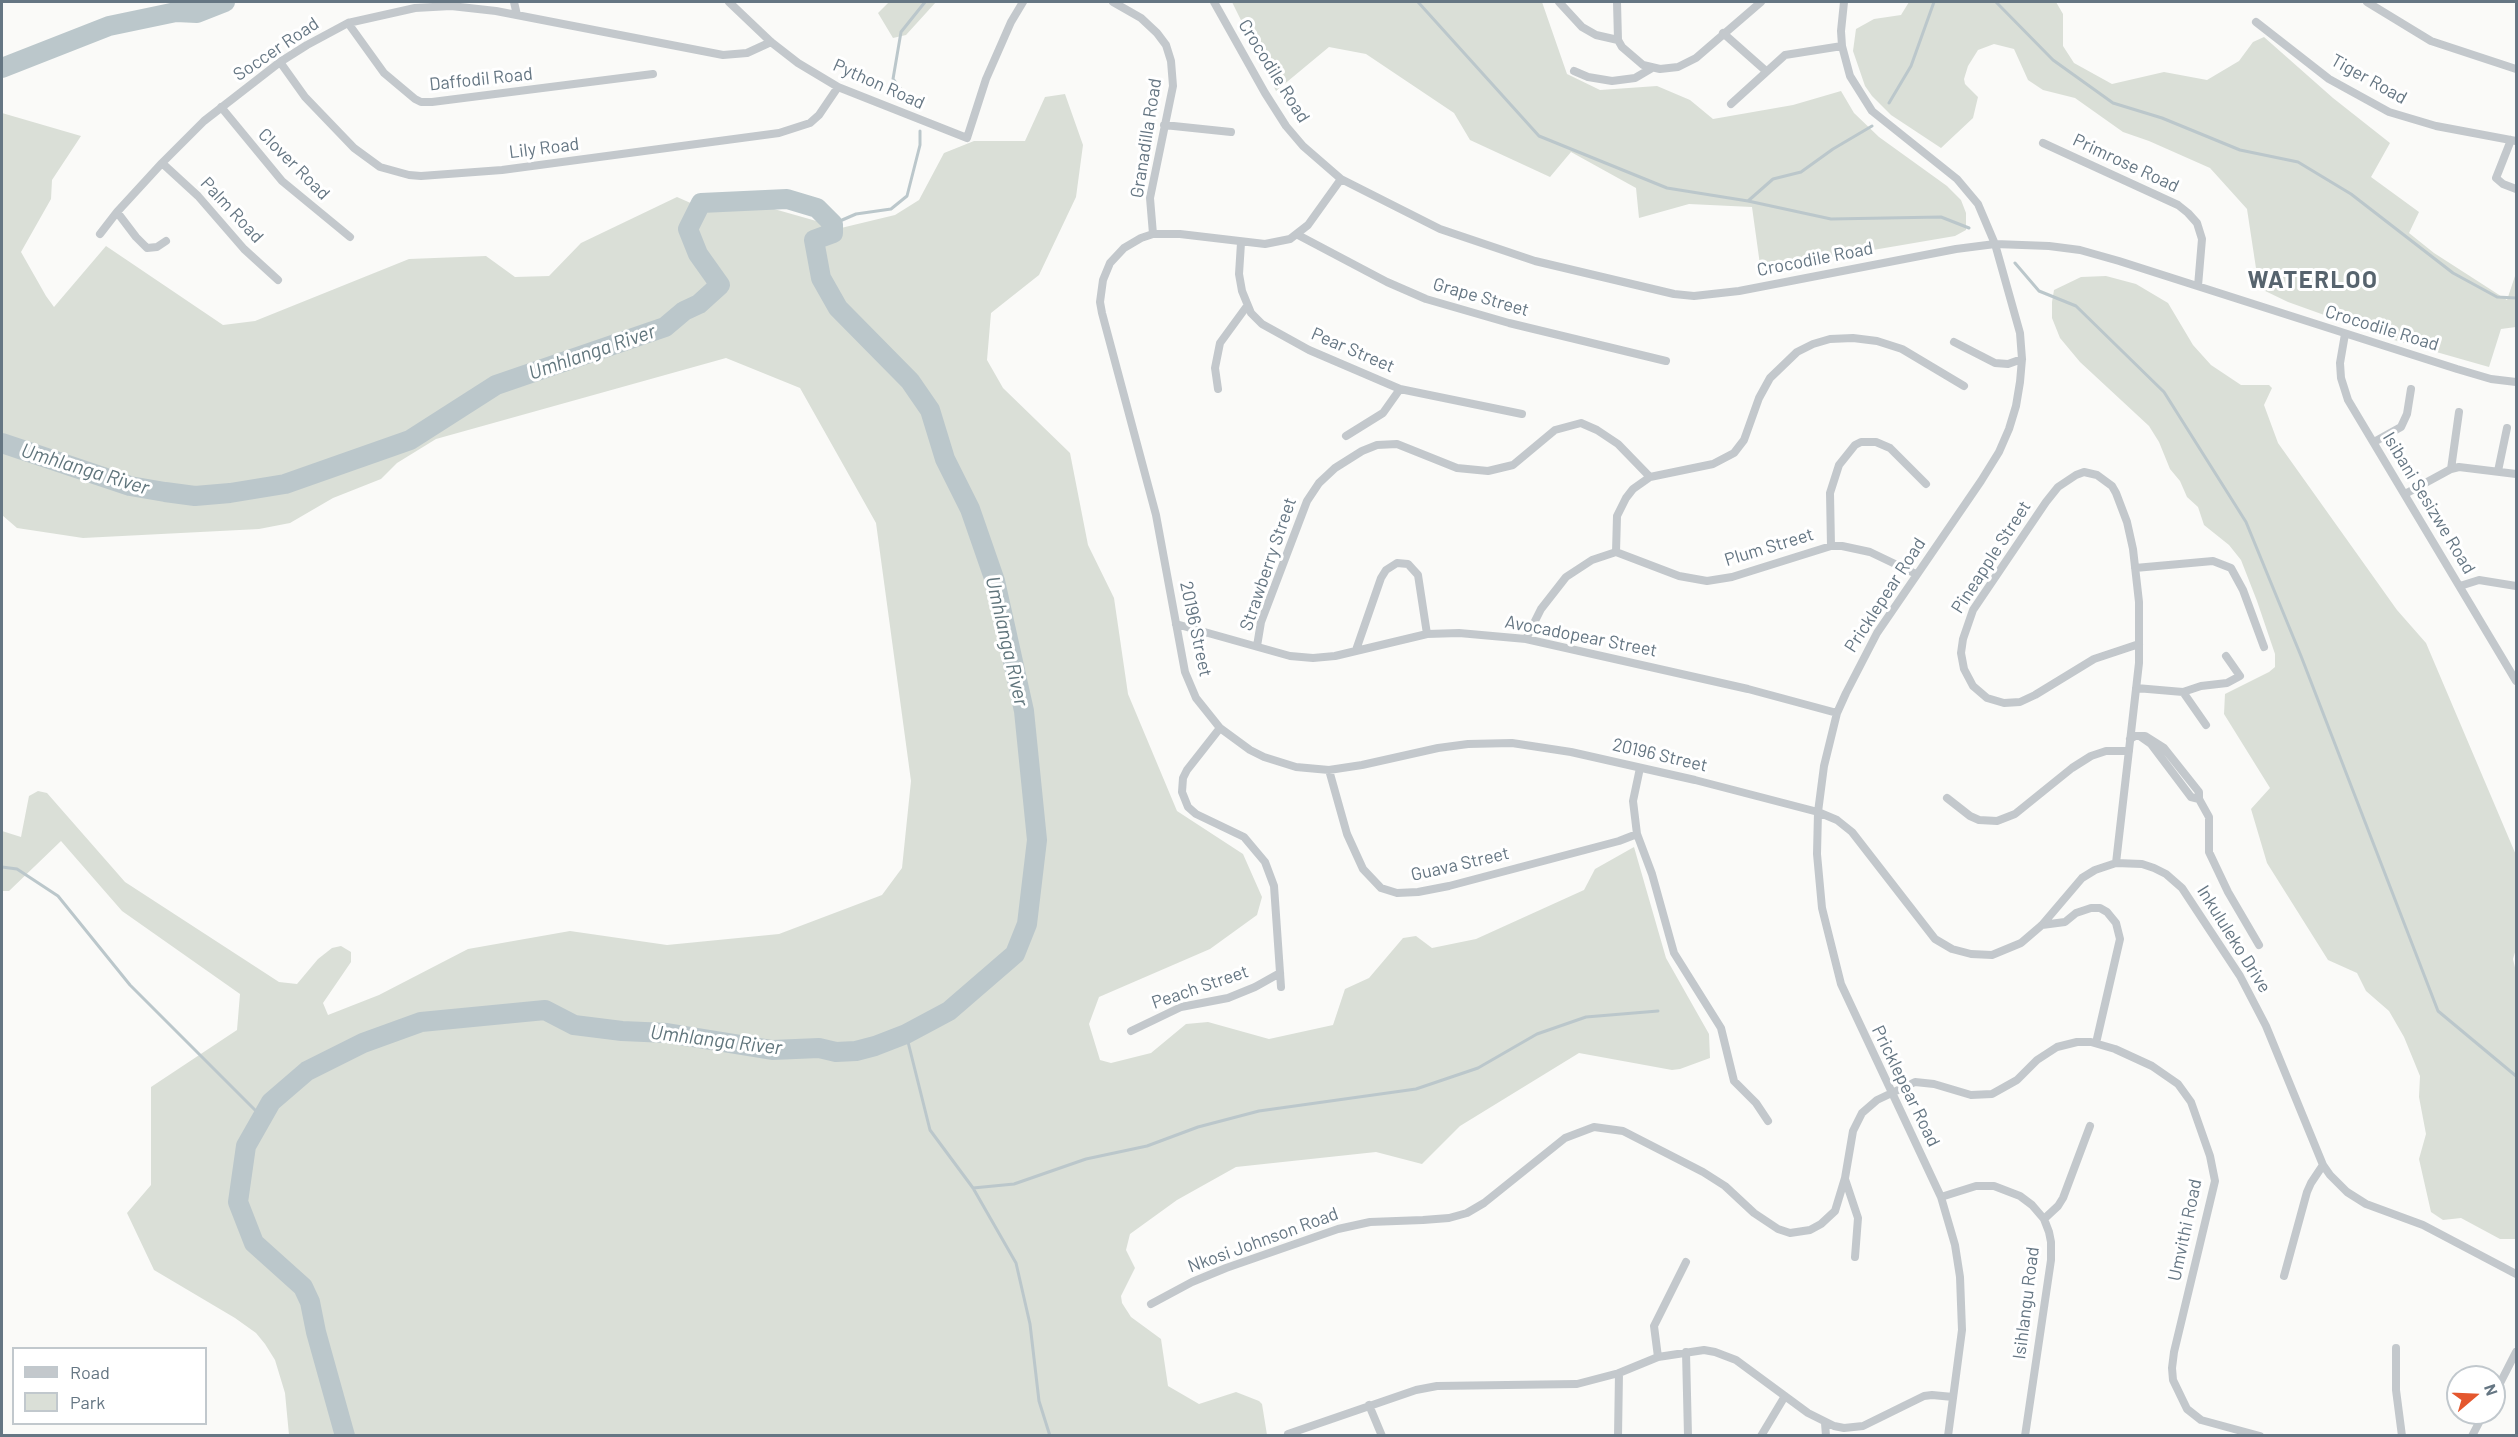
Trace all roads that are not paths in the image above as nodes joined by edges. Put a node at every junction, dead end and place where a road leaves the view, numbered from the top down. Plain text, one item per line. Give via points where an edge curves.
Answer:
1 (514, 2) edge
2 (729, 2) edge
3 (1023, 2) edge
4 (1113, 2) edge
5 (1214, 2) edge
6 (1559, 2) edge
7 (1617, 2) edge
8 (1761, 2) edge
9 (1844, 2) edge
10 (2367, 2) edge
11 (517, 15) junction
12 (2256, 22) dead end
13 (348, 23) junction
14 (1724, 33) junction
15 (1618, 40) junction
16 (771, 42) junction
17 (1842, 46) junction
18 (280, 62) junction
19 (1652, 69) junction
20 (2517, 69) edge
21 (1574, 70) dead end
22 (1766, 71) junction
23 (653, 74) dead end
24 (838, 87) junction
25 (1731, 104) dead end
26 (221, 107) junction
27 (1164, 125) junction
28 (1232, 132) dead end
29 (2514, 141) edge
30 (2043, 143) dead end
31 (162, 163) junction
32 (1341, 179) junction
33 (2517, 189) edge
34 (117, 212) junction
35 (100, 234) dead end
36 (1153, 234) junction
37 (1298, 235) junction
38 (350, 237) dead end
39 (166, 242) dead end
40 (1240, 243) junction
41 (1995, 244) junction
42 (278, 280) dead end
43 (2198, 286) junction
44 (1247, 306) junction
45 (2345, 334) junction
46 (1954, 342) dead end
47 (2022, 359) junction
48 (1666, 361) dead end
49 (2517, 382) edge
50 (1964, 386) dead end
51 (1400, 388) junction
52 (1218, 389) dead end
53 (2411, 389) dead end
54 (2459, 412) dead end
55 (1522, 414) dead end
56 (2507, 428) dead end
57 (1346, 436) dead end
58 (2374, 442) junction
59 (2451, 469) junction
60 (2498, 471) junction
61 (2517, 474) edge
62 (1650, 477) junction
63 (1926, 484) dead end
64 (2405, 494) junction
65 (1831, 546) junction
66 (1616, 552) junction
67 (2134, 568) junction
68 (1916, 574) junction
69 (2460, 586) junction
70 (2517, 586) edge
71 (1176, 624) junction
72 (1427, 634) junction
73 (1526, 639) junction
74 (2139, 644) junction
75 (1257, 646) junction
76 (2264, 648) dead end
77 (1356, 650) junction
78 (2226, 656) dead end
79 (2517, 681) edge
80 (2136, 688) junction
81 (2183, 692) junction
82 (1837, 713) junction
83 (2206, 725) dead end
84 (1220, 728) junction
85 (2130, 739) junction
86 (2128, 751) junction
87 (1640, 768) junction
88 (1329, 770) junction
89 (1947, 798) dead end
90 (1818, 812) junction
91 (1637, 834) junction
92 (2116, 863) junction
93 (2042, 925) junction
94 (2259, 945) dead end
95 (1280, 973) junction
96 (1281, 987) dead end
97 (1131, 1031) dead end
98 (2096, 1043) junction
99 (1890, 1092) junction
100 (1768, 1121) dead end
101 (2090, 1126) dead end
102 (2323, 1165) junction
103 (1845, 1178) junction
104 (1941, 1197) junction
105 (2044, 1219) junction
106 (1856, 1257) dead end
107 (1686, 1262) dead end
108 (2517, 1274) edge
109 (2284, 1276) dead end
110 (1151, 1304) dead end
111 (2396, 1348) dead end
112 (1686, 1352) junction
113 (2517, 1352) edge
114 (1658, 1357) junction
115 (1619, 1373) junction
116 (2506, 1373) edge
117 (1785, 1396) junction
118 (1953, 1397) junction
119 (1369, 1405) junction
120 (1825, 1423) junction
121 (1288, 1434) edge
122 (1382, 1436) edge
123 (1618, 1436) edge
124 (1688, 1436) edge
125 (1761, 1436) edge
126 (1826, 1436) edge
127 (1948, 1436) edge
128 (2025, 1436) edge
129 (2260, 1436) edge
130 (2402, 1436) edge

1 - 11 street
2 - 16 street, Python Road
3 - 24 street, Python Road via 986,79 967,138
4 - 27 street, Granadilla Road via 1141,18 1166,45 1173,86
5 - 32 street, Crocodile Road via 1286,126
6 - 15 street via 1582,27
7 - 15 street
8 - 14 street
9 - 17 street, Pricklepear Road
10 - 20 street via 2431,41
11 - 13 street, Soccer Road via 451,6 415,8
11 - 16 street, Soccer Road via 723,55 747,53
12 - 29 street, Tiger Road via 2329,79 2389,112 2436,126
13 - 18 street, Soccer Road
13 - 23 street, Daffodil Road via 384,73 422,102
14 - 19 street via 1686,64
14 - 22 street
15 - 19 street via 1632,59
16 - 24 street, Python Road
17 - 22 street via 1791,52
17 - 41 street, Pricklepear Road via 1850,76 1872,111 1971,193
18 - 24 street, Lily Road via 305,97 354,148 380,167 409,176 502,170 779,133 810,123
18 - 26 street, Soccer Road
19 - 21 street via 1635,78 1612,81
22 - 25 street
26 - 31 street, Soccer Road
26 - 38 street, Clover Road via 282,181
27 - 28 street
27 - 36 street, Granadilla Road via 1150,198
29 - 33 street via 2496,178
30 - 43 street, Primrose Road via 2188,213 2197,223 2202,239
31 - 34 street, Soccer Road
31 - 42 street, Palm Road
32 - 37 street
32 - 41 street, Crocodile Road via 1440,229 1492,248 1684,295 1739,291
34 - 35 street, Soccer Road
34 - 39 street via 147,248
36 - 40 street, 20196 Street
36 - 71 street, 20196 Street via 1132,242 1116,255 1105,272 1100,302 1156,515
37 - 40 street, 20196 Street via 1279,243
37 - 48 street, Grape Street via 1426,299
40 - 44 street via 1239,274
41 - 43 street, Crocodile Road via 2080,250
41 - 47 street, Pricklepear Road via 2017,316
43 - 45 street, Crocodile Road
44 - 51 street, Pear Street via 1262,324 1289,340
44 - 52 street via 1220,343 1215,368
45 - 49 street, Crocodile Road via 2483,376
45 - 58 street, Isibani Sesizwe Road via 2340,363 2343,387
46 - 47 street via 1995,363
47 - 68 street, Pricklepear Road via 2016,406 1999,452
50 - 62 street via 1902,349 1877,341 1830,339 1797,352 1770,378 1744,440 1734,453 1713,464
51 - 55 street, Pear Street
51 - 57 street via 1383,413
53 - 58 street via 2402,427
54 - 59 street
56 - 60 street
58 - 64 street, Isibani Sesizwe Road
59 - 60 street via 2467,466
59 - 64 street
60 - 61 street
62 - 66 street via 1633,489 1620,508
62 - 75 street, Strawberry Street via 1618,444 1581,423 1555,430 1513,465 1488,471 1457,468 1397,444 1362,451 1335,468 1307,501 1261,622
63 - 65 street via 1890,448 1876,442 1855,445 1839,465 1830,493
64 - 69 street, Isibani Sesizwe Road
65 - 66 street, Plum Street via 1732,577 1707,580 1679,576
65 - 68 street, Plum Street via 1870,552
66 - 73 street via 1592,560 1566,577 1541,609
67 - 74 street, Pineapple Street
67 - 74 street, Pineapple Street via 2127,522 2112,486 2097,475 2076,475 2058,487 2046,502 1974,610 1964,630 1962,660 1968,678 1980,693 1994,701 2012,703 2035,695 2094,659
67 - 76 street via 2213,561 2231,568
68 - 82 street, Pricklepear Road via 1877,633
69 - 70 street via 2479,580
69 - 79 street, Isibani Sesizwe Road
71 - 75 street, Avocadopear Street
71 - 84 street, 20196 Street via 1190,685
72 - 73 street, Avocadopear Street
72 - 77 street, Avocadopear Street
72 - 77 street via 1418,575 1408,564 1397,563 1381,578
73 - 82 street, Avocadopear Street
74 - 80 street, Pineapple Street
75 - 77 street, Avocadopear Street via 1313,658
78 - 81 street via 2240,676
80 - 81 street
80 - 85 street, Pineapple Street
81 - 83 street
82 - 90 street, Pricklepear Road
84 - 88 street, 20196 Street via 1264,757 1296,767
84 - 95 street via 1187,770 1182,792 1196,814 1244,837 1265,862 1274,886
85 - 86 street, Pineapple Street
85 - 94 street via 2145,736 2164,748 2199,792 2209,817 2209,852
86 - 89 street via 2106,751 2083,760 2006,819 1979,820
86 - 92 street, Pineapple Street
87 - 88 street, 20196 Street via 1533,746 1493,743 1438,748
87 - 90 street, 20196 Street
87 - 91 street via 1633,801
88 - 91 street, Guava Street via 1347,834 1363,869 1381,888 1397,893 1449,886
90 - 93 street, Inkululeko Drive via 1852,832 1928,932 1952,949 1981,955 2000,952 2021,943
90 - 99 street, Pricklepear Road via 1819,881 1831,952 1841,984
91 - 100 street via 1674,953 1720,1028 1734,1082
92 - 93 street, Inkululeko Drive via 2082,878
92 - 102 street, Inkululeko Drive via 2154,868 2175,880 2189,897 2258,1010
93 - 98 street via 2065,922 2091,908 2107,912 2116,923 2120,939
95 - 96 street
95 - 97 street, Peach Street via 1228,998 1181,1006
98 - 99 street, Umvithi Road via 2057,1047 2017,1080 1992,1094 1971,1095 1923,1082
98 - 129 street, Umvithi Road via 2168,1076 2191,1102 2215,1181 2174,1352 2173,1380 2187,1409 2201,1420
99 - 103 street, Nkosi Johnson Road via 1868,1107 1857,1121
99 - 104 street, Pricklepear Road
101 - 105 street via 2063,1198
102 - 108 street, Inkululeko Drive via 2356,1199 2423,1225
102 - 109 street via 2307,1192
103 - 106 street via 1858,1218
103 - 110 street, Nkosi Johnson Road via 1829,1218 1810,1230 1784,1232 1703,1172 1623,1131 1594,1127 1565,1138 1467,1213 1432,1220 1370,1222 1338,1229 1226,1268
104 - 105 street via 1976,1186 1994,1186 2020,1196
104 - 118 street, Pricklepear Road via 1955,1245 1962,1302 1962,1339
105 - 128 street, Isihlangu Road via 2051,1242 2051,1260
107 - 114 street via 1654,1326
111 - 130 street
112 - 114 street
112 - 117 street via 1704,1350 1725,1355
112 - 124 street
113 - 116 street
114 - 115 street
115 - 119 street via 1577,1384 1437,1386
115 - 123 street
117 - 120 street
117 - 125 street
118 - 120 street via 1924,1396 1863,1426 1844,1428
118 - 127 street, Pricklepear Road
119 - 121 street
119 - 122 street
120 - 126 street

